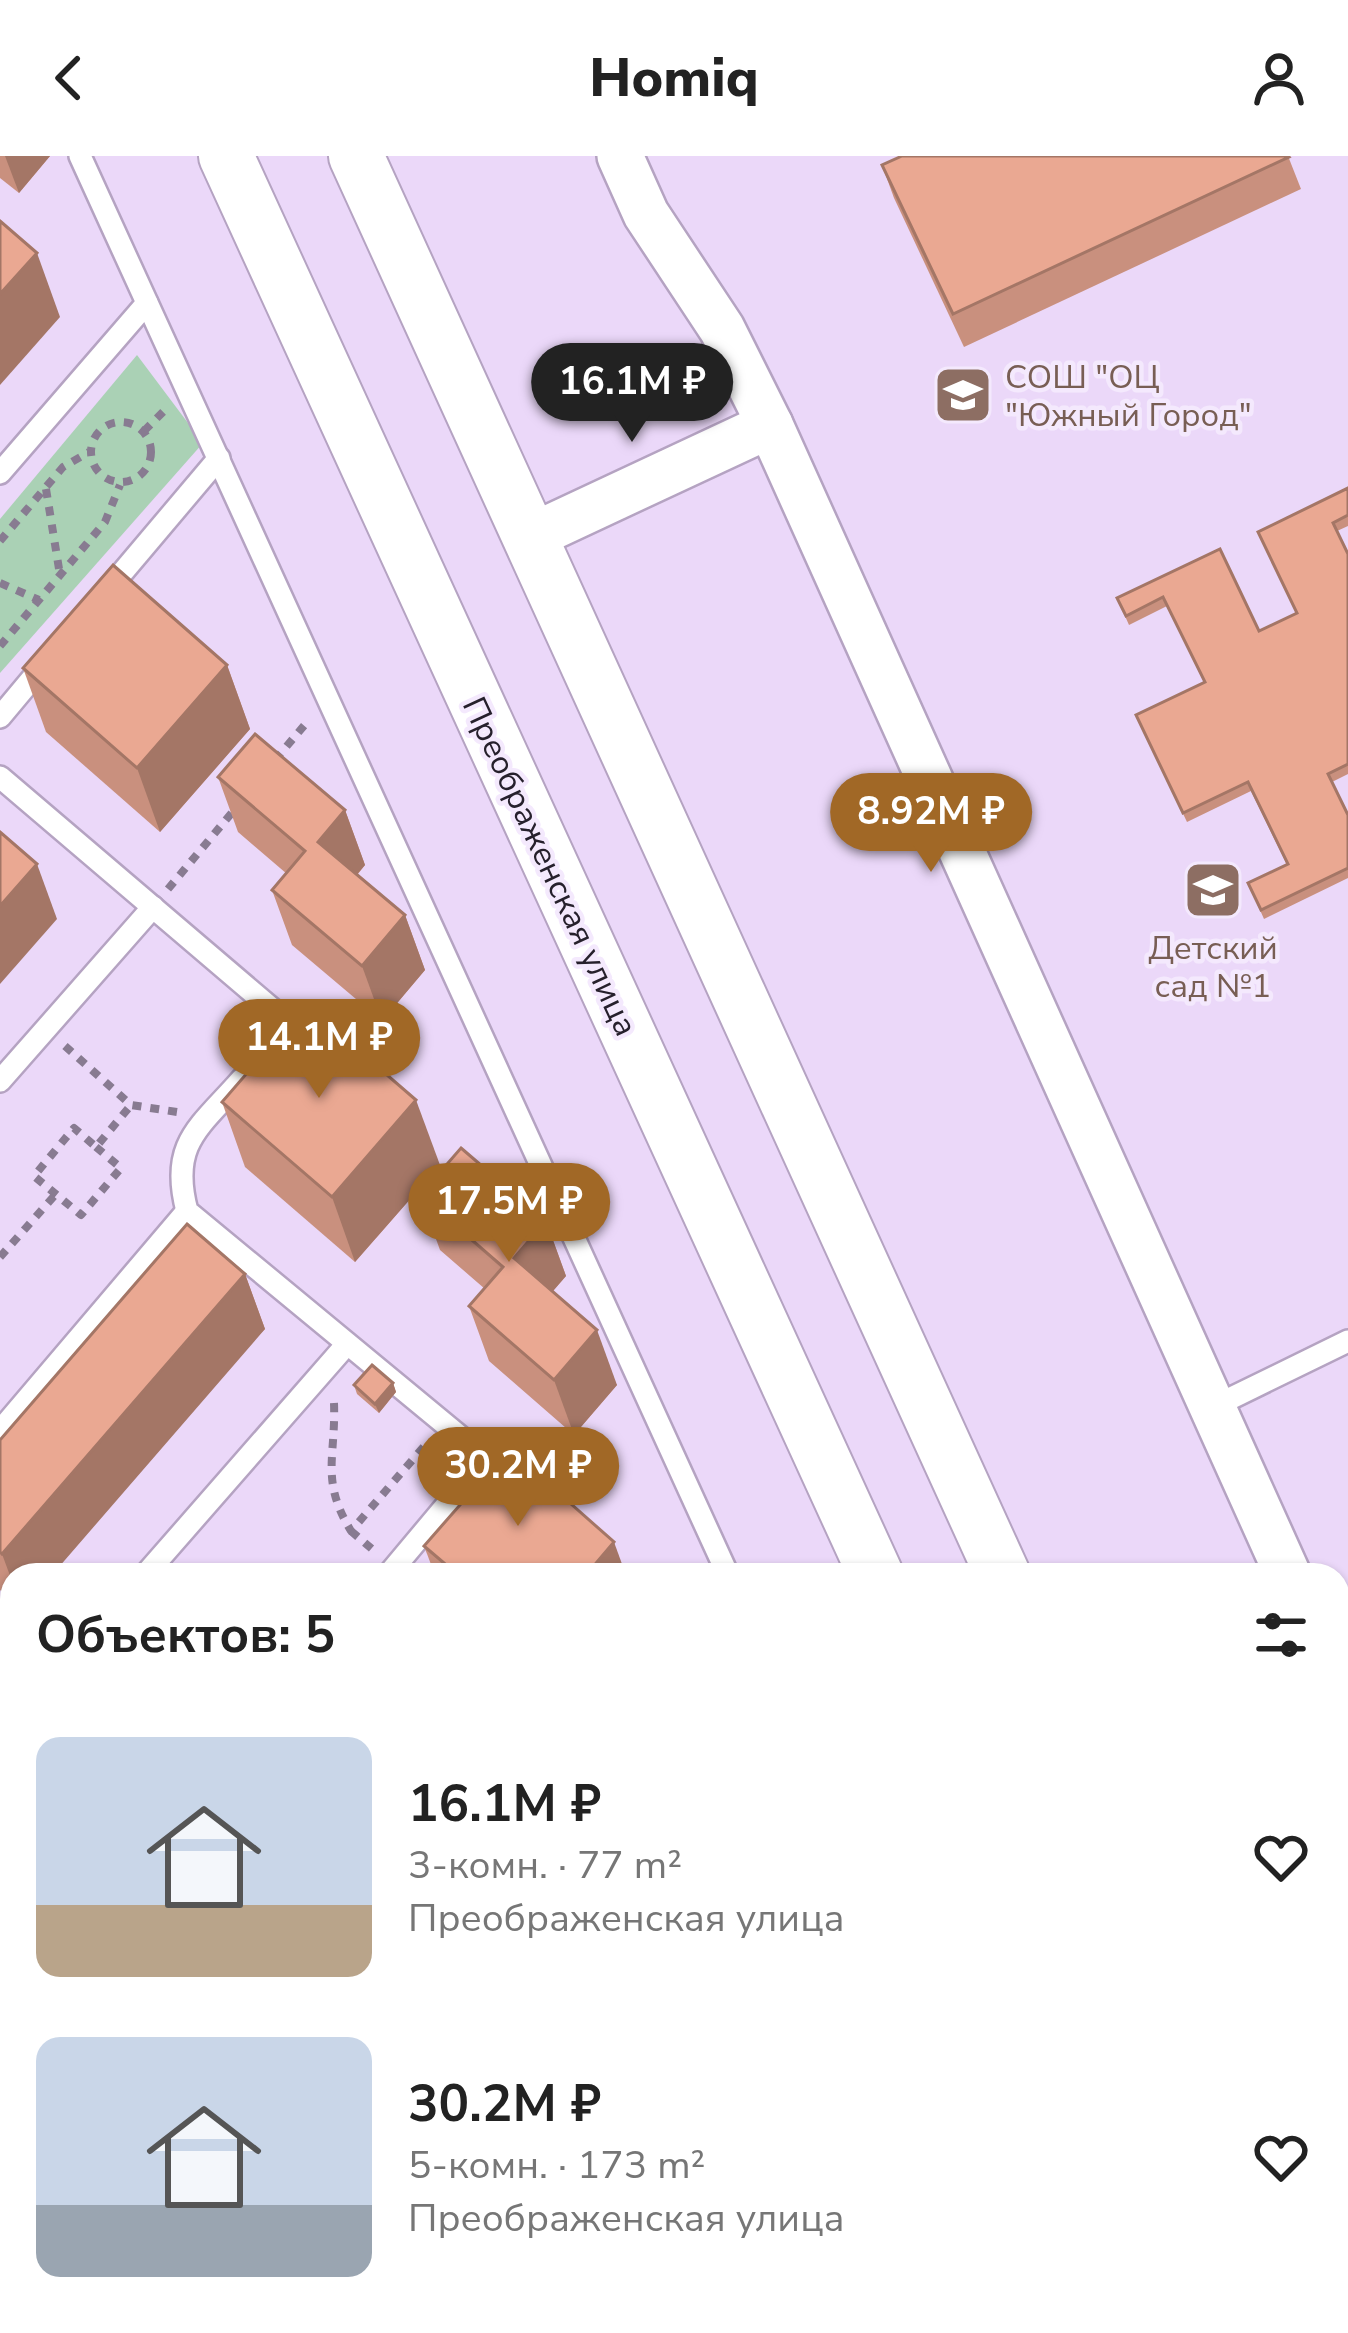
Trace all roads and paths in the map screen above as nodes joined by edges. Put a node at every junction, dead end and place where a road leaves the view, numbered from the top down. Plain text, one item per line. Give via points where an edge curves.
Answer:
1 (80, 156) edge
2 (226, 156) edge
3 (356, 156) edge
4 (620, 156) edge
5 (147, 303) junction
6 (770, 425) junction
7 (88, 452) junction
8 (219, 458) junction
9 (0, 473) edge
10 (120, 484) junction
11 (45, 488) junction
12 (528, 538) junction
13 (0, 541) edge
14 (60, 575) junction
15 (0, 583) edge
16 (39, 600) junction
17 (88, 614) edge
18 (0, 646) edge
19 (58, 648) edge
20 (328, 697) junction
21 (0, 717) edge
22 (269, 767) edge
23 (0, 777) edge
24 (240, 802) edge
25 (153, 908) junction
26 (46, 1029) junction
27 (0, 1081) edge
28 (131, 1105) junction
29 (208, 1117) junction
30 (96, 1147) junction
31 (56, 1194) junction
32 (187, 1211) junction
33 (0, 1257) edge
34 (1348, 1341) edge
35 (347, 1344) junction
36 (328, 1366) junction
37 (1213, 1407) junction
38 (443, 1424) junction
39 (0, 1431) edge
40 (156, 1563) edge
41 (398, 1563) edge
42 (723, 1563) edge
43 (870, 1563) edge
44 (998, 1563) edge
45 (1283, 1563) edge

1 - 5 lane
2 - 43 street, Преображенская улица
3 - 12 street
4 - 6 street
5 - 8 lane
5 - 9 lane
6 - 12 street
6 - 37 street
7 - 10 path via 98,475
7 - 10 path via 99,429 122,420 144,431 153,454 143,476
7 - 11 path
8 - 17 lane
8 - 20 lane
10 - 14 path via 105,522
11 - 13 path
11 - 14 path
12 - 44 street
14 - 16 path
15 - 16 path
16 - 18 path
19 - 21 lane
20 - 22 path
20 - 42 lane
23 - 25 lane
24 - 25 path
25 - 26 lane
25 - 29 lane via 290,1025
26 - 27 lane
26 - 28 path
28 - 29 path
28 - 30 path
29 - 32 lane via 184,1144 178,1178
30 - 31 path via 74,1128 34,1176
30 - 31 path via 121,1168 81,1215
31 - 33 path
32 - 35 lane
32 - 39 lane
34 - 37 lane
35 - 36 lane
35 - 38 lane
36 - 38 path via 335,1409 329,1472 351,1531
36 - 40 lane
37 - 45 street
38 - 41 lane via 486,1459

